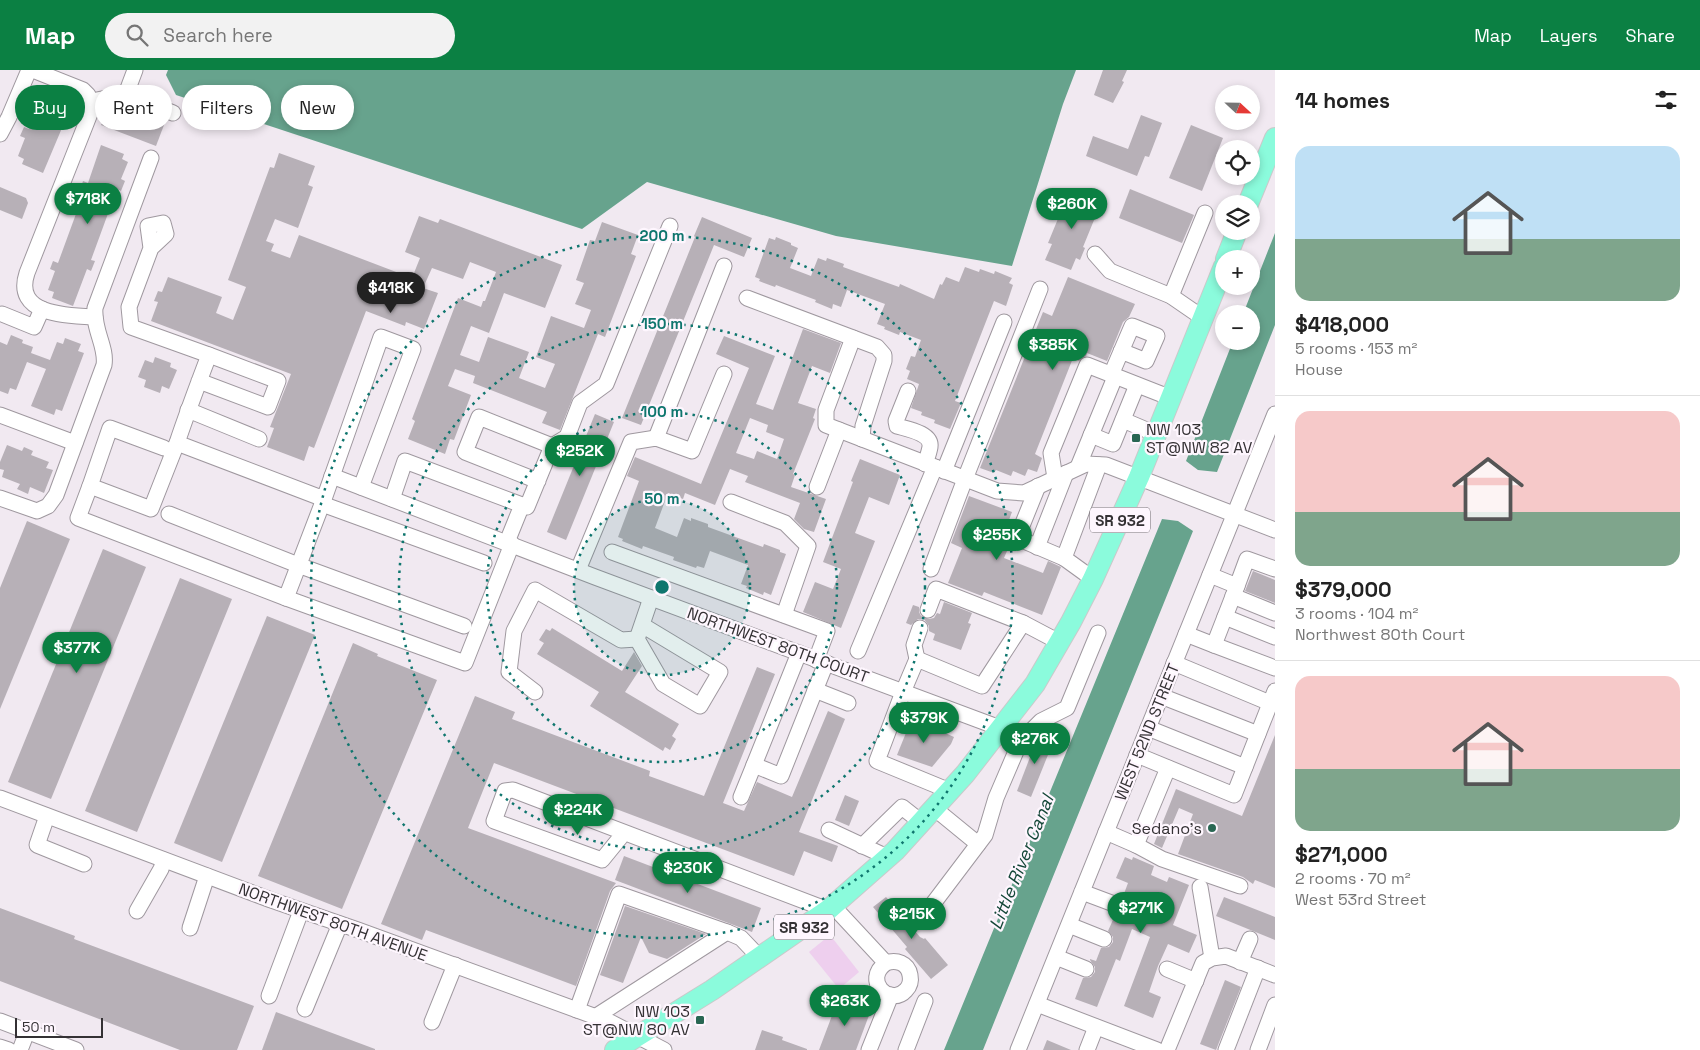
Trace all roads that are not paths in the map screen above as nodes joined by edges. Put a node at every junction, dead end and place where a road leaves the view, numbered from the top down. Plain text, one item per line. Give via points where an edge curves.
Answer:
1 (29, 70) edge
2 (33, 70) edge
3 (135, 70) edge
4 (129, 85) edge
5 (95, 100) edge
6 (92, 101) junction
7 (0, 134) edge
8 (1275, 138) edge
9 (151, 158) dead end
10 (1252, 195) edge
11 (1205, 213) dead end
12 (670, 226) dead end
13 (150, 248) dead end
14 (1095, 254) dead end
15 (724, 266) dead end
16 (1215, 288) edge
17 (1040, 289) dead end
18 (1171, 296) junction
19 (747, 298) dead end
20 (42, 309) junction
21 (2, 314) dead end
22 (94, 317) junction
23 (1203, 318) junction
24 (1004, 322) dead end
25 (853, 338) junction
26 (1121, 351) dead end
27 (209, 355) junction
28 (724, 374) dead end
29 (1113, 376) junction
30 (199, 382) junction
31 (1137, 385) junction
32 (908, 391) dead end
33 (1171, 398) junction
34 (188, 410) junction
35 (1275, 414) edge
36 (0, 415) edge
37 (1123, 420) junction
38 (840, 430) junction
39 (1156, 434) junction
40 (1091, 435) junction
41 (656, 438) junction
42 (259, 439) dead end
43 (862, 439) junction
44 (75, 443) junction
45 (170, 445) junction
46 (552, 446) junction
47 (1099, 465) junction
48 (935, 467) junction
49 (1066, 473) junction
50 (332, 476) junction
51 (1139, 477) junction
52 (965, 478) junction
53 (538, 482) junction
54 (90, 486) junction
55 (1038, 486) junction
56 (361, 487) junction
57 (817, 487) dead end
58 (0, 498) edge
59 (392, 499) junction
60 (323, 502) junction
61 (731, 502) dead end
62 (522, 505) junction
63 (169, 514) dead end
64 (1234, 514) junction
65 (1275, 530) edge
66 (510, 543) junction
67 (1037, 547) junction
68 (612, 552) dead end
69 (1064, 558) junction
70 (484, 562) dead end
71 (298, 565) junction
72 (931, 569) dead end
73 (1275, 569) edge
74 (578, 570) junction
75 (1210, 576) junction
76 (1094, 579) junction
77 (1235, 591) junction
78 (286, 598) junction
79 (651, 598) junction
80 (928, 610) dead end
81 (1275, 613) edge
82 (784, 616) junction
83 (1225, 617) junction
84 (1023, 623) junction
85 (464, 626) dead end
86 (920, 628) dead end
87 (639, 632) junction
88 (1098, 633) dead end
89 (1186, 634) junction
90 (1275, 636) edge
91 (1060, 642) junction
92 (1214, 645) junction
93 (858, 651) dead end
94 (799, 653) junction
95 (917, 659) junction
96 (821, 661) junction
97 (1174, 663) junction
98 (1275, 668) edge
99 (815, 690) junction
100 (535, 692) dead end
101 (903, 692) junction
102 (1161, 696) junction
103 (1273, 697) edge
104 (848, 703) dead end
105 (1000, 728) junction
106 (1148, 728) junction
107 (1258, 734) junction
108 (1137, 755) junction
109 (754, 765) junction
110 (1245, 767) junction
111 (1168, 768) junction
112 (950, 791) junction
113 (0, 798) edge
114 (741, 798) dead end
115 (928, 815) junction
116 (47, 816) junction
117 (829, 830) dead end
118 (1106, 832) junction
119 (624, 833) junction
120 (978, 844) junction
121 (1136, 844) junction
122 (862, 846) junction
123 (887, 858) junction
124 (164, 860) junction
125 (84, 864) dead end
126 (207, 876) junction
127 (1240, 886) dead end
128 (1200, 887) dead end
129 (1082, 892) junction
130 (1114, 904) dead end
131 (831, 908) junction
132 (301, 910) junction
133 (137, 911) dead end
134 (924, 917) dead end
135 (340, 924) junction
136 (1069, 925) junction
137 (190, 928) dead end
138 (727, 932) junction
139 (1104, 939) dead end
140 (1250, 939) dead end
141 (1056, 956) junction
142 (760, 958) junction
143 (1208, 961) junction
144 (1240, 962) junction
145 (886, 963) junction
146 (455, 965) junction
147 (1258, 968) junction
148 (1086, 969) dead end
149 (1167, 969) dead end
150 (1275, 975) edge
151 (1196, 981) junction
152 (891, 995) junction
153 (269, 996) dead end
154 (925, 1001) dead end
155 (1037, 1004) junction
156 (1275, 1005) edge
157 (305, 1009) dead end
158 (577, 1010) junction
159 (595, 1017) junction
160 (0, 1021) edge
161 (432, 1022) dead end
162 (1096, 1027) junction
163 (27, 1032) junction
164 (638, 1037) junction
165 (0, 1047) edge
166 (8, 1050) edge
167 (20, 1050) edge
168 (76, 1050) edge
169 (616, 1050) edge
170 (664, 1050) edge
171 (869, 1050) edge
172 (906, 1050) edge
173 (1018, 1050) edge
174 (1087, 1050) edge
175 (1157, 1050) edge
176 (1168, 1050) edge
177 (1226, 1050) edge
178 (1258, 1050) edge

1 - 7 street
2 - 6 street via 76,87
3 - 4 street
5 - 6 street
6 - 20 street via 92,110 24,282 27,297
8 - 10 main road
9 - 22 street
11 - 18 street
12 - 46 street via 606,384 580,402 566,437
13 - 27 street via 129,307 131,327
14 - 18 street via 1110,270
15 - 41 street
16 - 23 main road, SR 932
17 - 52 street
18 - 23 street
19 - 25 street
20 - 21 street via 40,329
20 - 22 street via 60,315
22 - 44 street via 105,359
23 - 33 main road, SR 932
24 - 48 street
25 - 38 street via 826,410 826,425
25 - 43 street via 878,347 884,355 862,426
26 - 29 street
27 - 30 street
27 - 30 street via 278,381 268,407
28 - 41 street via 692,452
29 - 31 street
29 - 40 street
29 - 49 street via 1086,365 1051,453
30 - 34 street
31 - 33 street
31 - 37 street
32 - 48 street via 897,426 930,441
33 - 39 main road, SR 932
34 - 42 street
34 - 45 street
35 - 64 street, WEST 52ND STREET
36 - 44 street
37 - 39 street
37 - 40 street via 1113,444
38 - 43 street
38 - 57 street
39 - 51 main road, SR 932
40 - 49 street
41 - 74 street via 631,442
43 - 48 street
44 - 58 street via 56,495 44,509 33,511
45 - 54 street via 110,428
45 - 54 street via 151,509
45 - 60 street
46 - 53 street
46 - 53 street via 479,417 465,452
47 - 49 street via 1086,464
47 - 51 street
47 - 69 street
48 - 52 street
48 - 93 street
49 - 55 street
49 - 67 street
50 - 56 street, NORTHWEST 80TH COURT
50 - 56 street via 381,337 413,349
50 - 60 street
51 - 64 street
51 - 76 main road, SR 932
52 - 55 street via 997,490 1024,493
52 - 72 street
53 - 62 street via 527,507
54 - 78 street via 78,518
55 - 67 street via 1017,538
56 - 59 street, NORTHWEST 80TH COURT
59 - 62 street via 405,461
59 - 66 street, NORTHWEST 80TH COURT
60 - 70 street
60 - 71 street
61 - 82 street via 785,523 808,546
62 - 66 street
63 - 71 street
64 - 65 street
64 - 75 street, WEST 52ND STREET
66 - 74 street, NORTHWEST 80TH COURT
66 - 78 street via 465,663
67 - 69 street
68 - 82 street
69 - 76 street
71 - 78 street
71 - 85 street
73 - 77 street via 1248,559
74 - 79 street, NORTHWEST 80TH COURT
75 - 77 street
75 - 89 street, WEST 52ND STREET
76 - 91 main road, SR 932
77 - 81 street
77 - 83 street
79 - 87 street
79 - 94 street, NORTHWEST 80TH COURT
80 - 84 street via 936,588
82 - 96 street via 827,631
83 - 90 street
83 - 92 street
84 - 91 street
84 - 95 street via 982,686
86 - 95 street via 914,645
87 - 87 street via 662,684 700,706 720,672
87 - 100 street via 621,640 534,590 514,630 509,672
88 - 120 street via 1067,708 1041,721 1020,742
89 - 92 street
89 - 97 street, WEST 52ND STREET
91 - 105 main road, SR 932 via 1035,684
92 - 98 street
94 - 96 street, NORTHWEST 80TH COURT
94 - 109 street
95 - 101 street
96 - 99 street
96 - 101 street, NORTHWEST 80TH COURT
97 - 102 street, WEST 52ND STREET
97 - 103 street
99 - 104 street
99 - 109 street via 781,776
101 - 105 street, NORTHWEST 80TH COURT
101 - 112 street via 877,761
102 - 106 street, WEST 52ND STREET
102 - 107 street
103 - 107 street
105 - 112 main road, SR 932
106 - 108 street, WEST 52ND STREET
106 - 110 street
107 - 110 street
108 - 111 street
108 - 118 street, WEST 52ND STREET
109 - 114 street
110 - 111 street via 1234,795
111 - 121 street
112 - 115 main road, SR 932
113 - 116 street, NORTHWEST 80TH AVENUE
115 - 120 street
115 - 122 street via 902,807
115 - 123 main road, SR 932
116 - 124 street, NORTHWEST 80TH AVENUE
116 - 125 street via 37,845
117 - 122 street
118 - 121 street
118 - 129 street, WEST 52ND STREET
119 - 119 street via 513,790 506,791 494,821 602,860
119 - 131 street
120 - 134 street
121 - 127 street via 1162,858
122 - 123 street
123 - 131 main road, SR 932
124 - 126 street, NORTHWEST 80TH AVENUE
124 - 133 street
126 - 132 street, NORTHWEST 80TH AVENUE
126 - 137 street
128 - 143 street
129 - 130 street
129 - 136 street, WEST 52ND STREET
131 - 142 main road, SR 932
131 - 145 street
132 - 135 street, NORTHWEST 80TH AVENUE
132 - 153 street
135 - 146 street, NORTHWEST 80TH AVENUE
135 - 157 street
136 - 139 street
136 - 141 street, WEST 52ND STREET
138 - 142 street via 741,938
138 - 158 street via 619,894
138 - 159 street
140 - 144 street
141 - 148 street
141 - 155 street, WEST 52ND STREET
142 - 164 main road, SR 932
143 - 144 street via 1226,956
143 - 151 street
144 - 147 street
145 - 152 street via 878,971 876,981
145 - 152 street via 901,963 910,975 906,990 902,994
146 - 158 street, NORTHWEST 80TH AVENUE
146 - 161 street
147 - 150 street
147 - 177 street
149 - 151 street
151 - 176 street
152 - 171 street
154 - 172 street
155 - 162 street
155 - 173 street, WEST 52ND STREET
156 - 178 street
158 - 159 street, NORTHWEST 80TH AVENUE
159 - 164 street, NORTHWEST 80TH AVENUE
160 - 163 street
162 - 174 street
162 - 175 street
163 - 167 street
163 - 168 street
164 - 169 main road, SR 932
164 - 170 street, NORTHWEST 80TH AVENUE
165 - 166 street

